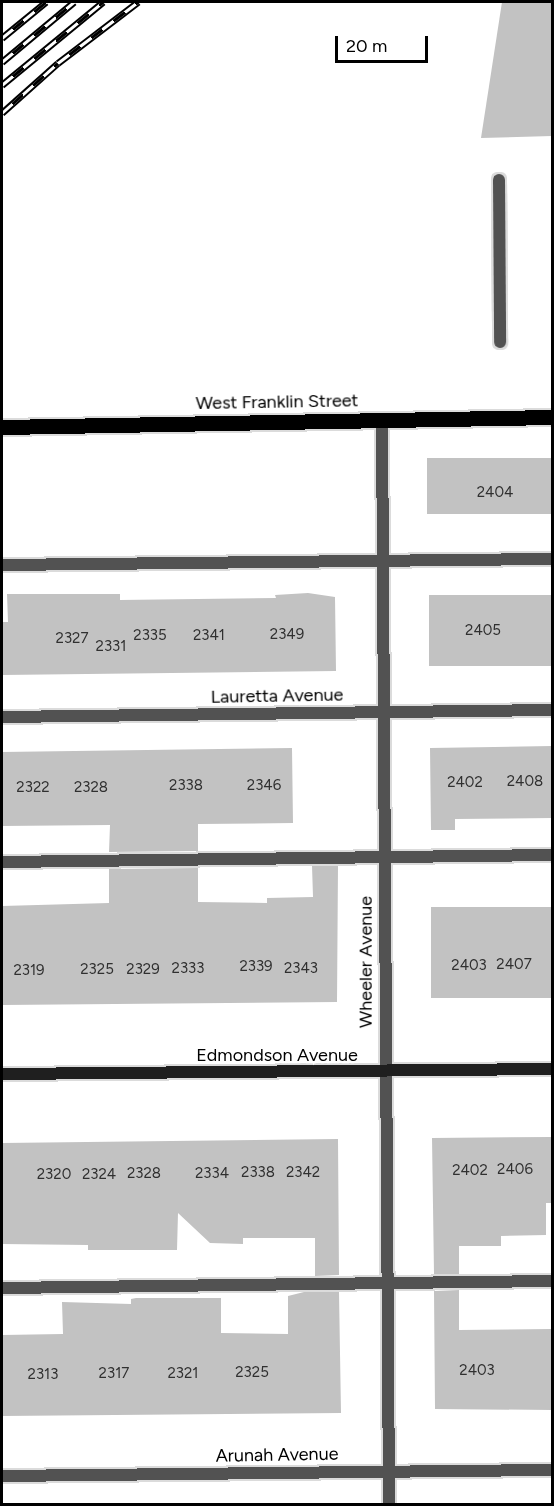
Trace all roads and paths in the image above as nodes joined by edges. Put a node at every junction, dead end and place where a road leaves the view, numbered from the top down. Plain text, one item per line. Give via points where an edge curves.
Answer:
1 (499, 180) dead end
2 (500, 342) dead end
3 (552, 417) edge
4 (382, 419) junction
5 (2, 427) edge
6 (552, 559) edge
7 (381, 561) junction
8 (2, 565) edge
9 (552, 710) edge
10 (383, 712) junction
11 (2, 717) edge
12 (552, 855) edge
13 (384, 857) junction
14 (2, 862) edge
15 (552, 1069) edge
16 (385, 1072) junction
17 (2, 1074) edge
18 (552, 1281) edge
19 (387, 1283) junction
20 (2, 1288) edge
21 (552, 1470) edge
22 (389, 1472) junction
23 (2, 1476) edge
24 (389, 1504) edge

1 - 2 street
3 - 4 main road, West Franklin Street
4 - 5 main road, West Franklin Street
4 - 7 street, Wheeler Avenue
6 - 7 street
7 - 8 street
7 - 10 street, Wheeler Avenue
9 - 10 street, Lauretta Avenue
10 - 11 street, Lauretta Avenue
10 - 13 street, Wheeler Avenue
12 - 13 street
13 - 14 street
13 - 16 street, Wheeler Avenue
15 - 16 main road, Edmondson Avenue
16 - 17 main road, Edmondson Avenue
16 - 19 street, Wheeler Avenue
18 - 19 street
19 - 20 street
19 - 22 street, Wheeler Avenue
21 - 22 street, Arunah Avenue
22 - 23 street, Arunah Avenue
22 - 24 street, Wheeler Avenue

